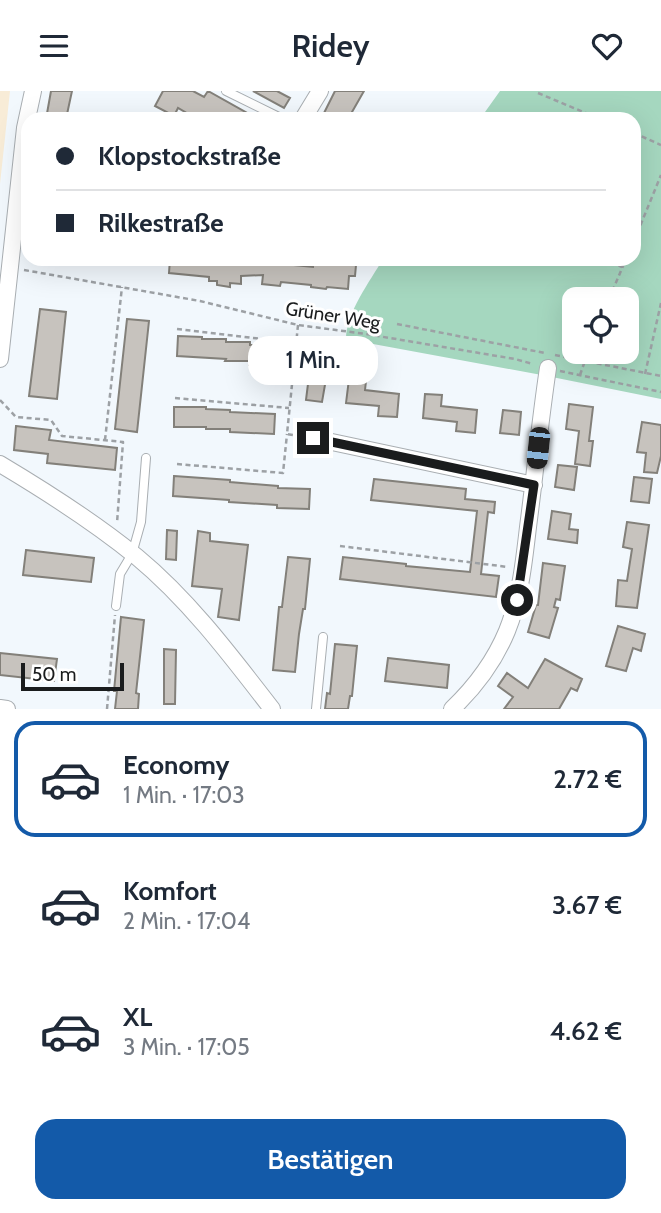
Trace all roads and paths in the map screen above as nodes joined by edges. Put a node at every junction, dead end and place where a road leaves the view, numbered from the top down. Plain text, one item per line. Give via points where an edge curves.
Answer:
1 (33, 91) edge
2 (226, 91) edge
3 (320, 91) edge
4 (538, 93) dead end
5 (28, 112) edge
6 (269, 112) edge
7 (307, 112) edge
8 (583, 112) edge
9 (641, 136) edge
10 (661, 145) edge
11 (661, 175) edge
12 (641, 224) edge
13 (21, 231) edge
14 (622, 267) edge
15 (10, 268) junction
16 (122, 287) junction
17 (614, 287) edge
18 (661, 303) edge
19 (397, 324) dead end
20 (298, 325) junction
21 (177, 329) dead end
22 (296, 343) junction
23 (562, 357) edge
24 (0, 359) edge
25 (583, 364) edge
26 (598, 364) edge
27 (548, 368) junction
28 (645, 374) junction
29 (580, 375) junction
30 (661, 376) edge
31 (661, 392) edge
32 (175, 398) dead end
33 (0, 400) edge
34 (289, 408) junction
35 (286, 434) junction
36 (313, 438) joint
37 (105, 440) junction
38 (146, 458) dead end
39 (0, 464) edge
40 (177, 464) dead end
41 (534, 485) junction
42 (115, 540) junction
43 (340, 546) dead end
44 (132, 554) junction
45 (522, 569) junction
46 (116, 606) joint
47 (323, 637) dead end
48 (0, 708) edge
49 (7, 709) edge
50 (107, 709) edge
51 (272, 709) edge
52 (316, 709) edge
53 (452, 709) edge

1 - 5 street
2 - 6 lane
3 - 7 street
4 - 8 path
9 - 10 path
11 - 12 path
13 - 15 street
14 - 17 path
15 - 16 path, Grüner Weg
15 - 24 street
16 - 20 path, Grüner Weg
16 - 37 path
18 - 28 path
19 - 23 path
20 - 22 path
20 - 27 path, Grüner Weg
21 - 22 path
22 - 34 path
25 - 29 path
26 - 28 path
27 - 29 path, Grüner Weg
27 - 41 street
28 - 30 path
29 - 31 path, Grüner Weg
32 - 34 path
33 - 37 path via 16,417 51,420 62,436
34 - 35 path
35 - 36 path
35 - 40 path via 283,473
36 - 41 street
37 - 42 path via 123,442
38 - 44 lane via 141,523
39 - 42 street
41 - 45 street
42 - 44 street
43 - 45 path
44 - 46 lane via 120,573
44 - 51 street via 200,620
45 - 53 street via 517,600 500,646
46 - 50 path
47 - 52 lane
48 - 49 street

